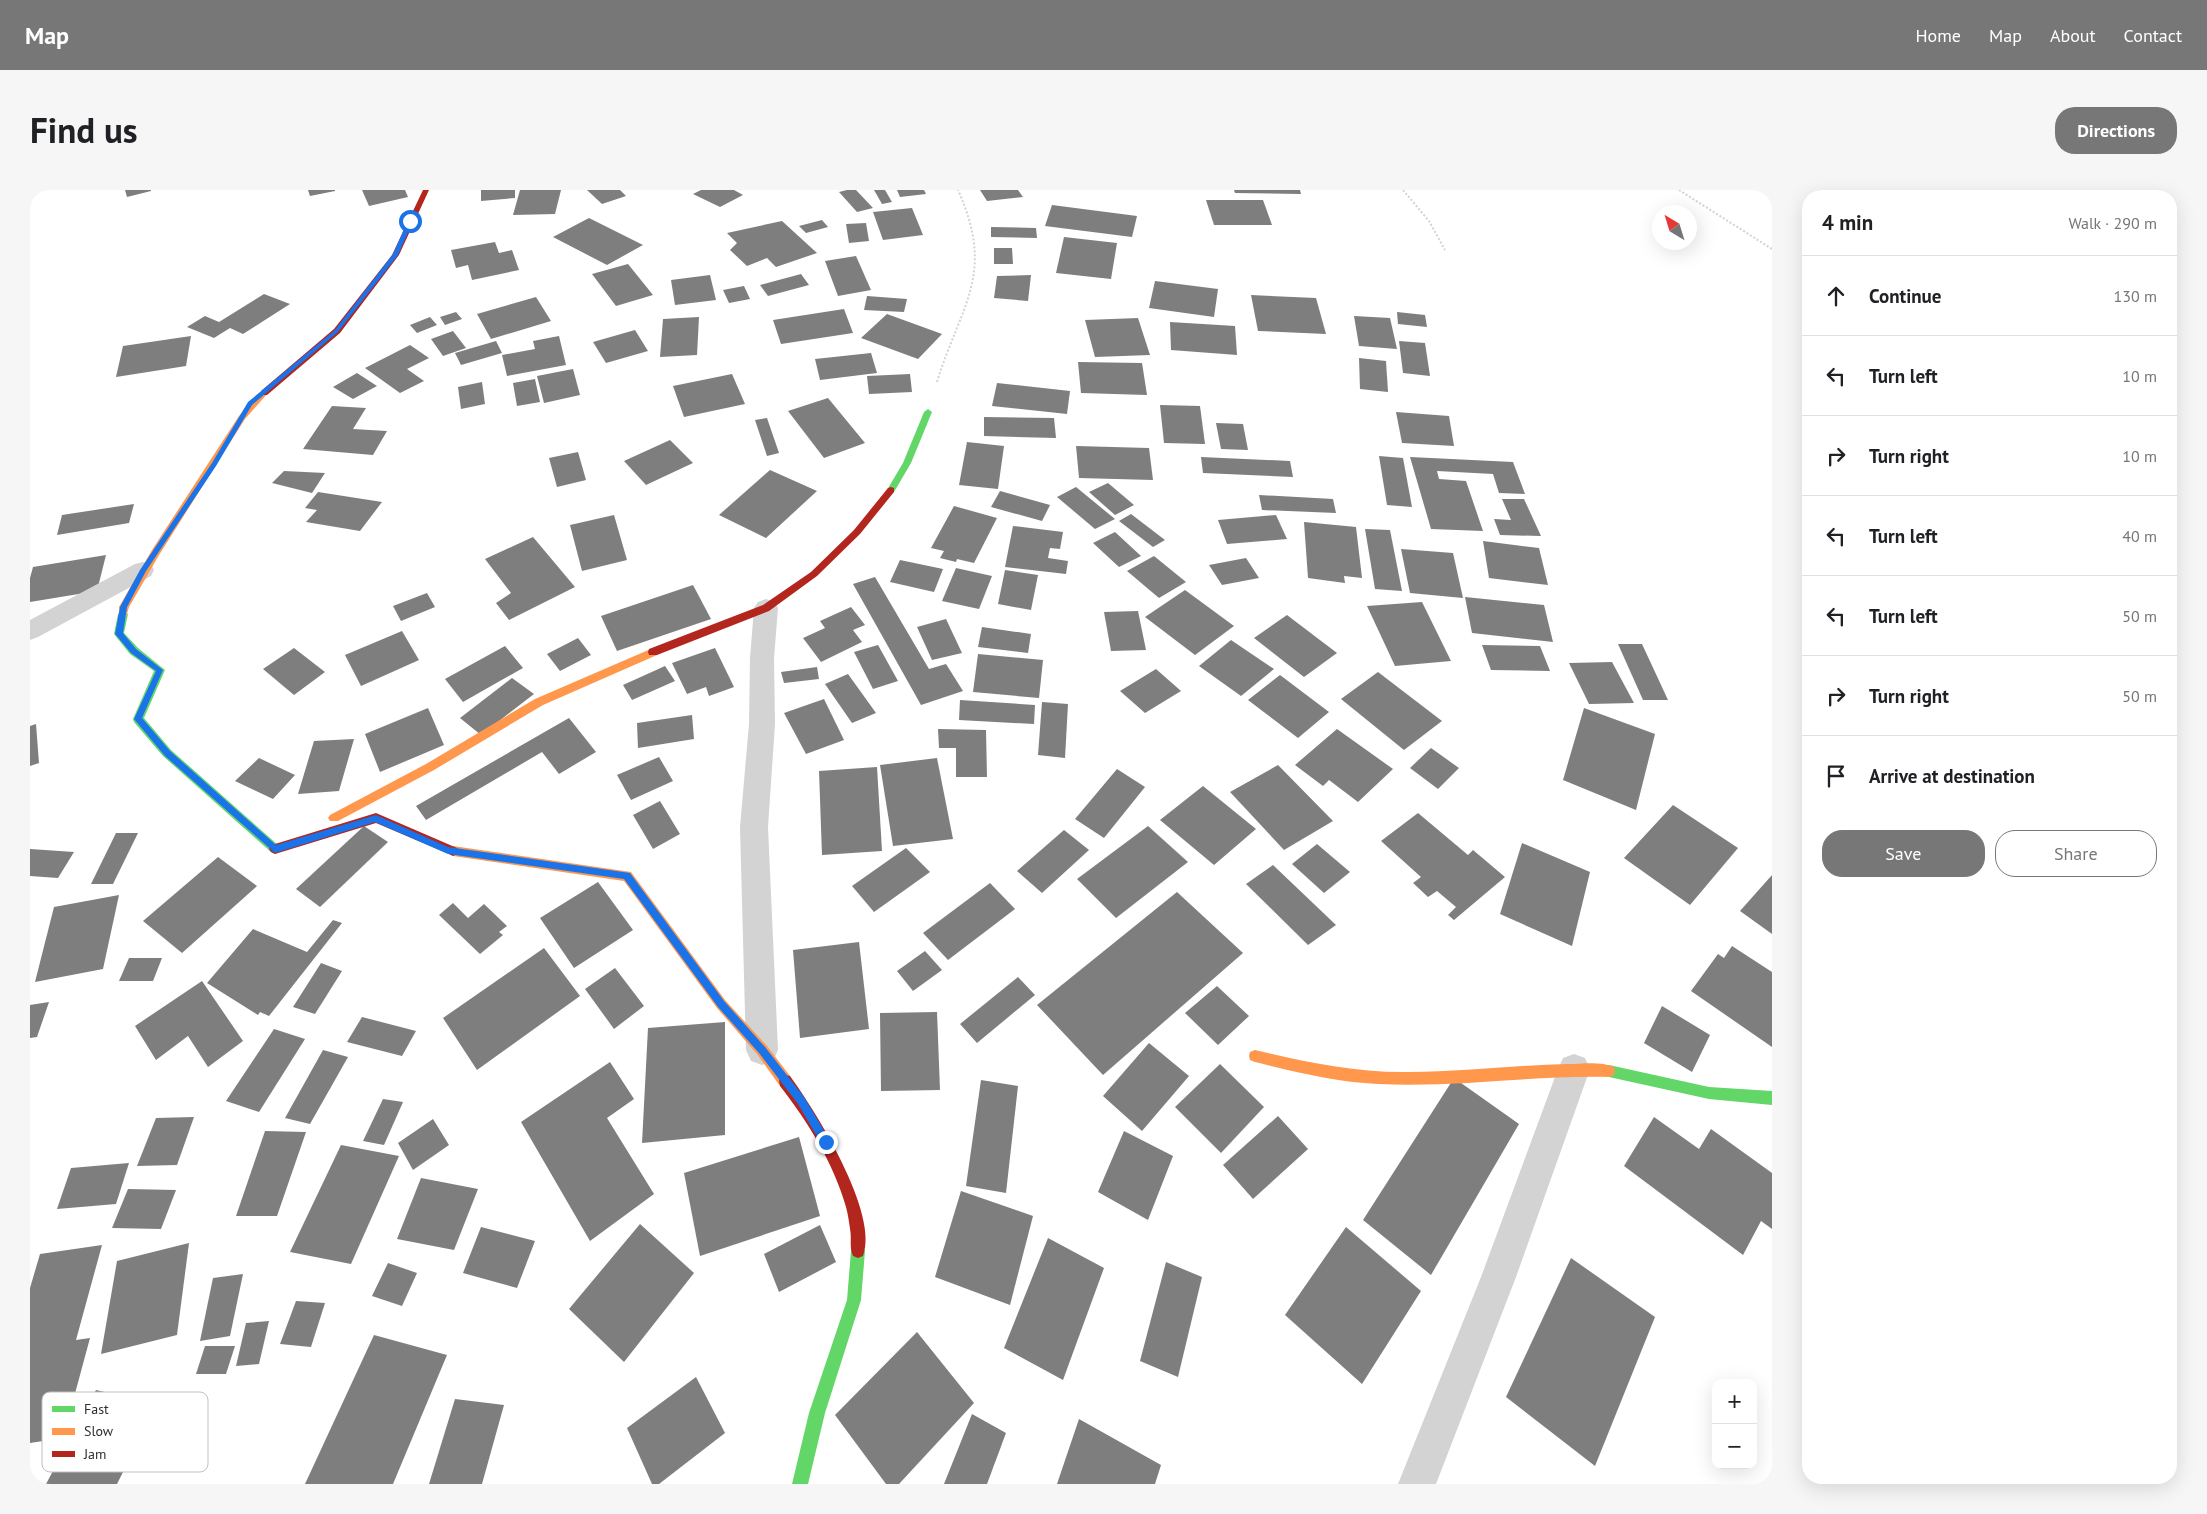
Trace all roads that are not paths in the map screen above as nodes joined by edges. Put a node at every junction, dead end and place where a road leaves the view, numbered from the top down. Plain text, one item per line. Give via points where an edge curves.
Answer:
1 (426, 190) edge
2 (928, 412) road end
3 (143, 570) junction
4 (766, 608) junction
5 (30, 631) edge
6 (275, 849) junction
7 (762, 1050) junction
8 (1255, 1056) dead end
9 (1574, 1068) junction
10 (1772, 1098) edge
11 (800, 1484) edge
12 (1416, 1484) edge

1 - 3 street via 395,255 336,331 250,404
2 - 4 street via 907,463 857,532 814,574
3 - 5 street
3 - 6 street via 124,607 119,634 134,651 160,670 138,719 167,753
4 - 6 street via 643,656 539,702 430,767
4 - 7 street via 754,827
6 - 7 street via 376,818 448,850 627,876 721,1004
7 - 11 street via 801,1101 826,1142 851,1201 859,1242 854,1300 817,1413
8 - 9 street via 1314,1070 1379,1078 1459,1077
9 - 10 street via 1609,1071 1709,1092
9 - 12 street via 1518,1228

